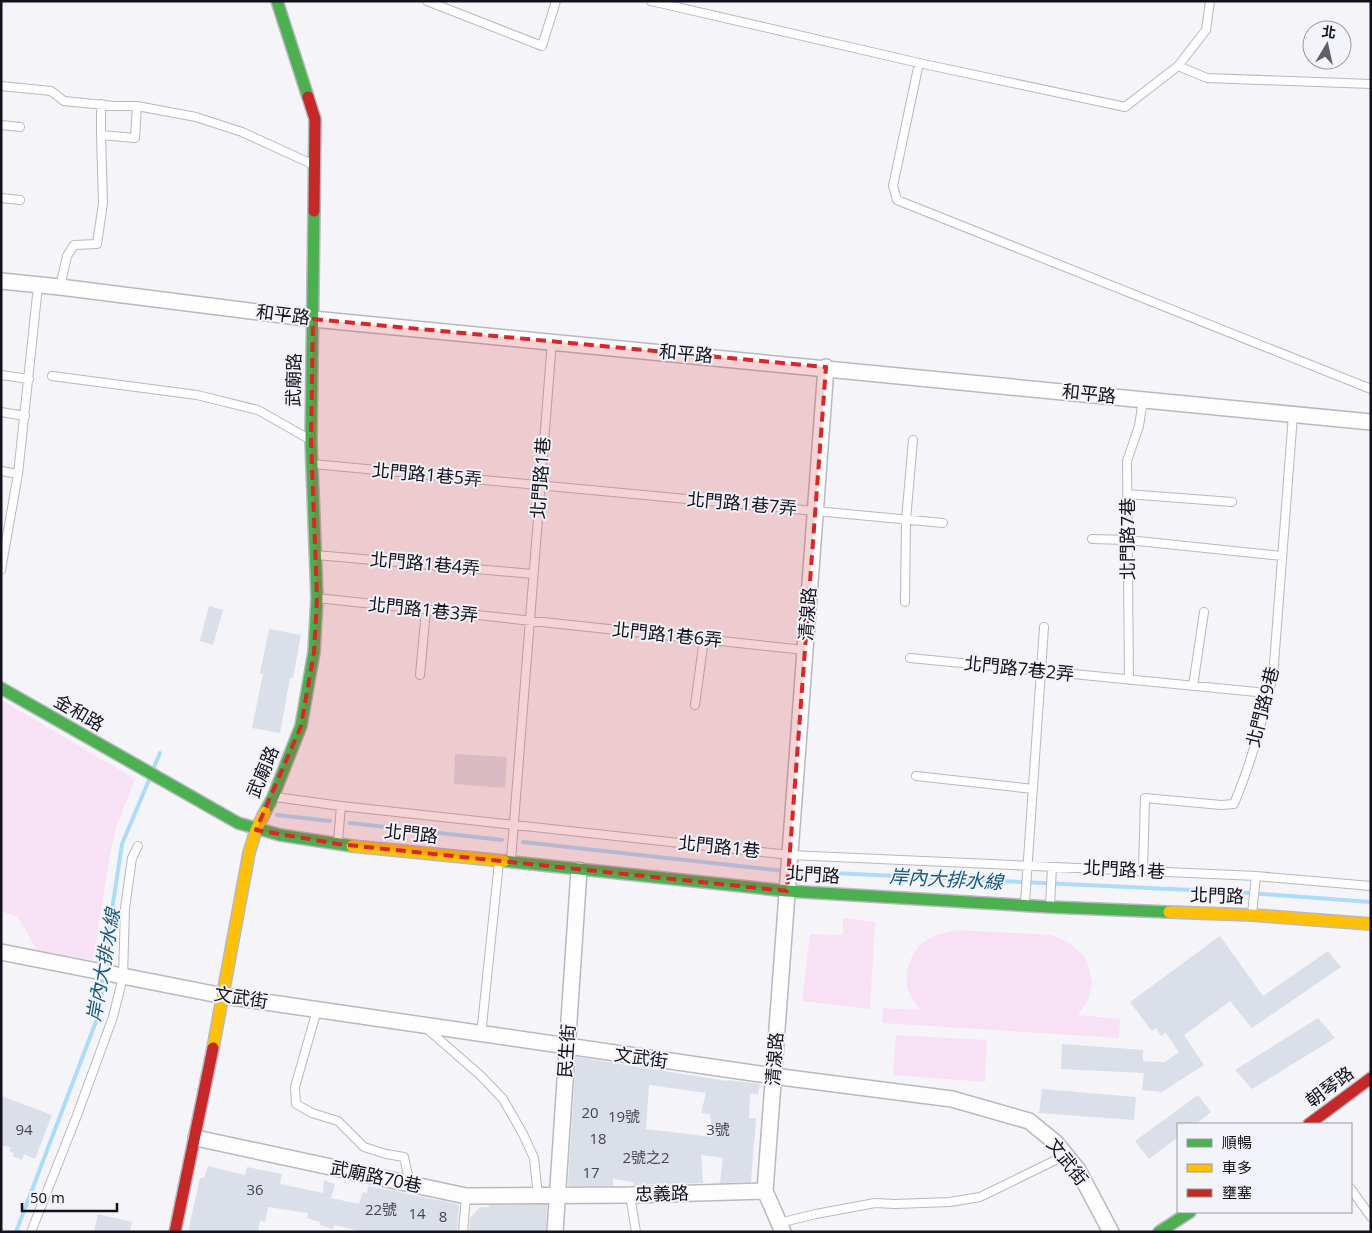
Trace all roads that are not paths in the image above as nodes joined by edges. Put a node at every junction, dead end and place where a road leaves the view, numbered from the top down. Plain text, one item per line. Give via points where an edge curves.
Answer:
1 (277, 1) edge
2 (429, 1) edge
3 (556, 1) edge
4 (651, 1) edge
5 (1210, 1) edge
6 (920, 63) junction
7 (1178, 66) junction
8 (1371, 84) edge
9 (1, 86) edge
10 (101, 104) junction
11 (138, 106) junction
12 (1, 125) edge
13 (20, 127) dead end
14 (101, 135) junction
15 (314, 165) junction
16 (1, 198) edge
17 (20, 200) dead end
18 (1, 281) edge
19 (38, 286) junction
20 (60, 287) junction
21 (313, 319) junction
22 (552, 341) junction
23 (826, 367) junction
24 (1, 375) edge
25 (52, 376) dead end
26 (29, 379) junction
27 (1371, 389) edge
28 (1143, 400) junction
29 (1, 412) edge
30 (1293, 415) junction
31 (25, 416) junction
32 (1371, 422) edge
33 (311, 440) junction
34 (913, 440) dead end
35 (313, 464) junction
36 (1, 471) edge
37 (18, 474) junction
38 (540, 486) junction
39 (1128, 494) junction
40 (1232, 502) dead end
41 (815, 511) junction
42 (906, 520) junction
43 (943, 523) dead end
44 (4, 538) edge
45 (1092, 539) dead end
46 (1128, 540) junction
47 (316, 555) junction
48 (1282, 556) junction
49 (1, 570) edge
50 (533, 574) junction
51 (317, 598) junction
52 (905, 602) dead end
53 (426, 610) junction
54 (1204, 612) dead end
55 (530, 621) junction
56 (1044, 627) dead end
57 (704, 639) junction
58 (805, 650) junction
59 (910, 658) dead end
60 (1041, 671) junction
61 (420, 675) dead end
62 (1128, 680) junction
63 (1193, 686) junction
64 (1, 688) edge
65 (1268, 694) junction
66 (695, 705) dead end
67 (916, 776) dead end
68 (1033, 789) junction
69 (273, 797) junction
70 (342, 806) junction
71 (514, 825) junction
72 (256, 830) junction
73 (338, 844) junction
74 (138, 846) dead end
75 (790, 858) junction
76 (505, 861) junction
77 (579, 870) junction
78 (1027, 870) junction
79 (1052, 871) junction
80 (1143, 871) junction
81 (1256, 876) junction
82 (1371, 886) edge
83 (787, 887) junction
84 (1025, 905) junction
85 (1050, 906) junction
86 (1252, 915) junction
87 (1371, 924) edge
88 (1, 952) edge
89 (119, 976) junction
90 (224, 996) junction
91 (317, 1010) junction
92 (424, 1026) junction
93 (481, 1034) junction
94 (567, 1047) junction
95 (773, 1076) junction
96 (1369, 1081) edge
97 (1311, 1123) edge
98 (196, 1138) junction
99 (1066, 1155) junction
100 (410, 1184) junction
101 (1352, 1190) edge
102 (765, 1191) junction
103 (558, 1195) junction
104 (630, 1195) junction
105 (466, 1196) junction
106 (538, 1196) junction
107 (1188, 1213) edge
108 (1371, 1218) edge
109 (781, 1227) edge
110 (31, 1232) edge
111 (175, 1232) edge
112 (463, 1232) edge
113 (555, 1232) edge
114 (636, 1232) edge
115 (1111, 1232) edge
116 (1160, 1232) edge

1 - 15 street, 武廟路 via 315,119
2 - 3 lane via 542,46
4 - 6 lane
5 - 7 lane via 1206,30
6 - 7 lane via 1125,107
6 - 27 lane via 893,186 897,200
7 - 8 lane via 1207,78
9 - 10 lane via 51,91 64,102
10 - 11 lane
10 - 14 lane
11 - 14 lane via 136,138
11 - 15 lane via 196,117 242,132
12 - 13 lane
14 - 20 lane via 103,203 97,244 74,245 67,256
15 - 21 street, 武廟路
16 - 17 lane
18 - 19 street, 和平路
19 - 20 street, 和平路
19 - 26 lane
20 - 21 street, 和平路
21 - 22 street, 和平路
21 - 33 street, 武廟路
22 - 23 street, 和平路
22 - 38 lane, 北門路1巷
23 - 28 street, 和平路
23 - 41 street, 清湶路
24 - 26 lane
25 - 33 lane via 196,396 258,410
26 - 31 lane
28 - 30 street, 和平路
28 - 39 lane, 北門路7巷 via 1139,426 1127,462
29 - 31 lane
30 - 32 street, 和平路
30 - 48 lane, 北門路9巷
31 - 37 lane
33 - 35 street, 武廟路
34 - 42 lane
35 - 38 lane, 北門路1巷5弄
35 - 47 street, 武廟路
36 - 37 lane
37 - 44 lane
38 - 41 lane, 北門路1巷7弄
38 - 50 lane, 北門路1巷
39 - 40 lane
39 - 46 lane, 北門路7巷
41 - 42 lane, 北門路1巷7弄
41 - 58 street, 清湶路
42 - 43 lane, 北門路1巷7弄
42 - 52 lane
44 - 49 lane
45 - 46 lane
46 - 48 lane
46 - 62 lane, 北門路7巷
47 - 50 lane, 北門路1巷4弄
47 - 51 street, 武廟路
48 - 65 lane, 北門路9巷 via 1273,677
50 - 55 lane, 北門路1巷
51 - 53 lane, 北門路1巷3弄
51 - 69 street, 武廟路 via 314,652 301,726
53 - 55 lane, 北門路1巷3弄
53 - 61 lane
54 - 63 lane
55 - 57 lane, 北門路1巷6弄
55 - 71 lane, 北門路1巷
56 - 60 lane
57 - 58 lane, 北門路1巷6弄
57 - 66 lane
58 - 75 street, 清湶路
59 - 60 lane, 北門路7巷2弄
60 - 62 lane, 北門路7巷2弄
60 - 68 lane
62 - 63 lane, 北門路7巷2弄
63 - 65 lane, 北門路7巷2弄
64 - 72 street, 金和路 via 231,820
65 - 80 lane, 北門路9巷 via 1247,773 1234,804 1145,798
67 - 68 lane
68 - 78 lane
69 - 70 lane, 北門路1巷
69 - 72 street, 武廟路
70 - 71 lane, 北門路1巷
70 - 73 lane
71 - 75 lane, 北門路1巷
71 - 76 lane, 北門路1巷
72 - 73 street, 北門路
72 - 90 street, 武廟路 via 249,853
73 - 76 street, 北門路
74 - 89 lane via 132,858
75 - 78 lane, 北門路1巷
75 - 83 street, 清湶路
76 - 77 street, 北門路
76 - 93 lane, 北門路1巷
77 - 83 street, 北門路
77 - 94 street, 民生街
78 - 79 lane, 北門路1巷
78 - 84 lane
79 - 80 lane, 北門路1巷
79 - 85 lane
80 - 81 lane, 北門路1巷
81 - 82 lane, 北門路1巷
81 - 86 lane
83 - 84 street, 北門路
83 - 95 street, 清湶路
84 - 85 street, 北門路
85 - 86 street, 北門路
86 - 87 street, 北門路
88 - 89 street, 文武街
89 - 90 street, 文武街
89 - 110 lane via 113,1017
90 - 91 street, 文武街
90 - 98 street, 武廟路
91 - 92 street, 文武街
91 - 100 lane via 295,1087 296,1104 338,1121 364,1147 404,1157
92 - 93 street, 文武街
92 - 106 lane via 503,1100 534,1158
93 - 94 street, 文武街
94 - 95 street, 文武街
94 - 103 street, 民生街
95 - 99 street, 文武街 via 952,1099 1029,1121
95 - 102 street, 清湶路
96 - 97 street, 朝琴路
98 - 100 street, 武廟路70巷
98 - 111 street, 武廟路
99 - 109 lane via 980,1197 875,1203 816,1214
99 - 115 street, 文武街 via 1078,1170
100 - 105 street, 武廟路70巷
101 - 108 lane
102 - 104 street, 忠義路
102 - 109 street, 清湶路
103 - 104 street, 忠義路
103 - 106 street, 武廟路70巷
103 - 113 street, 民生街
104 - 114 lane
105 - 106 street, 武廟路70巷
105 - 112 lane
107 - 116 street

